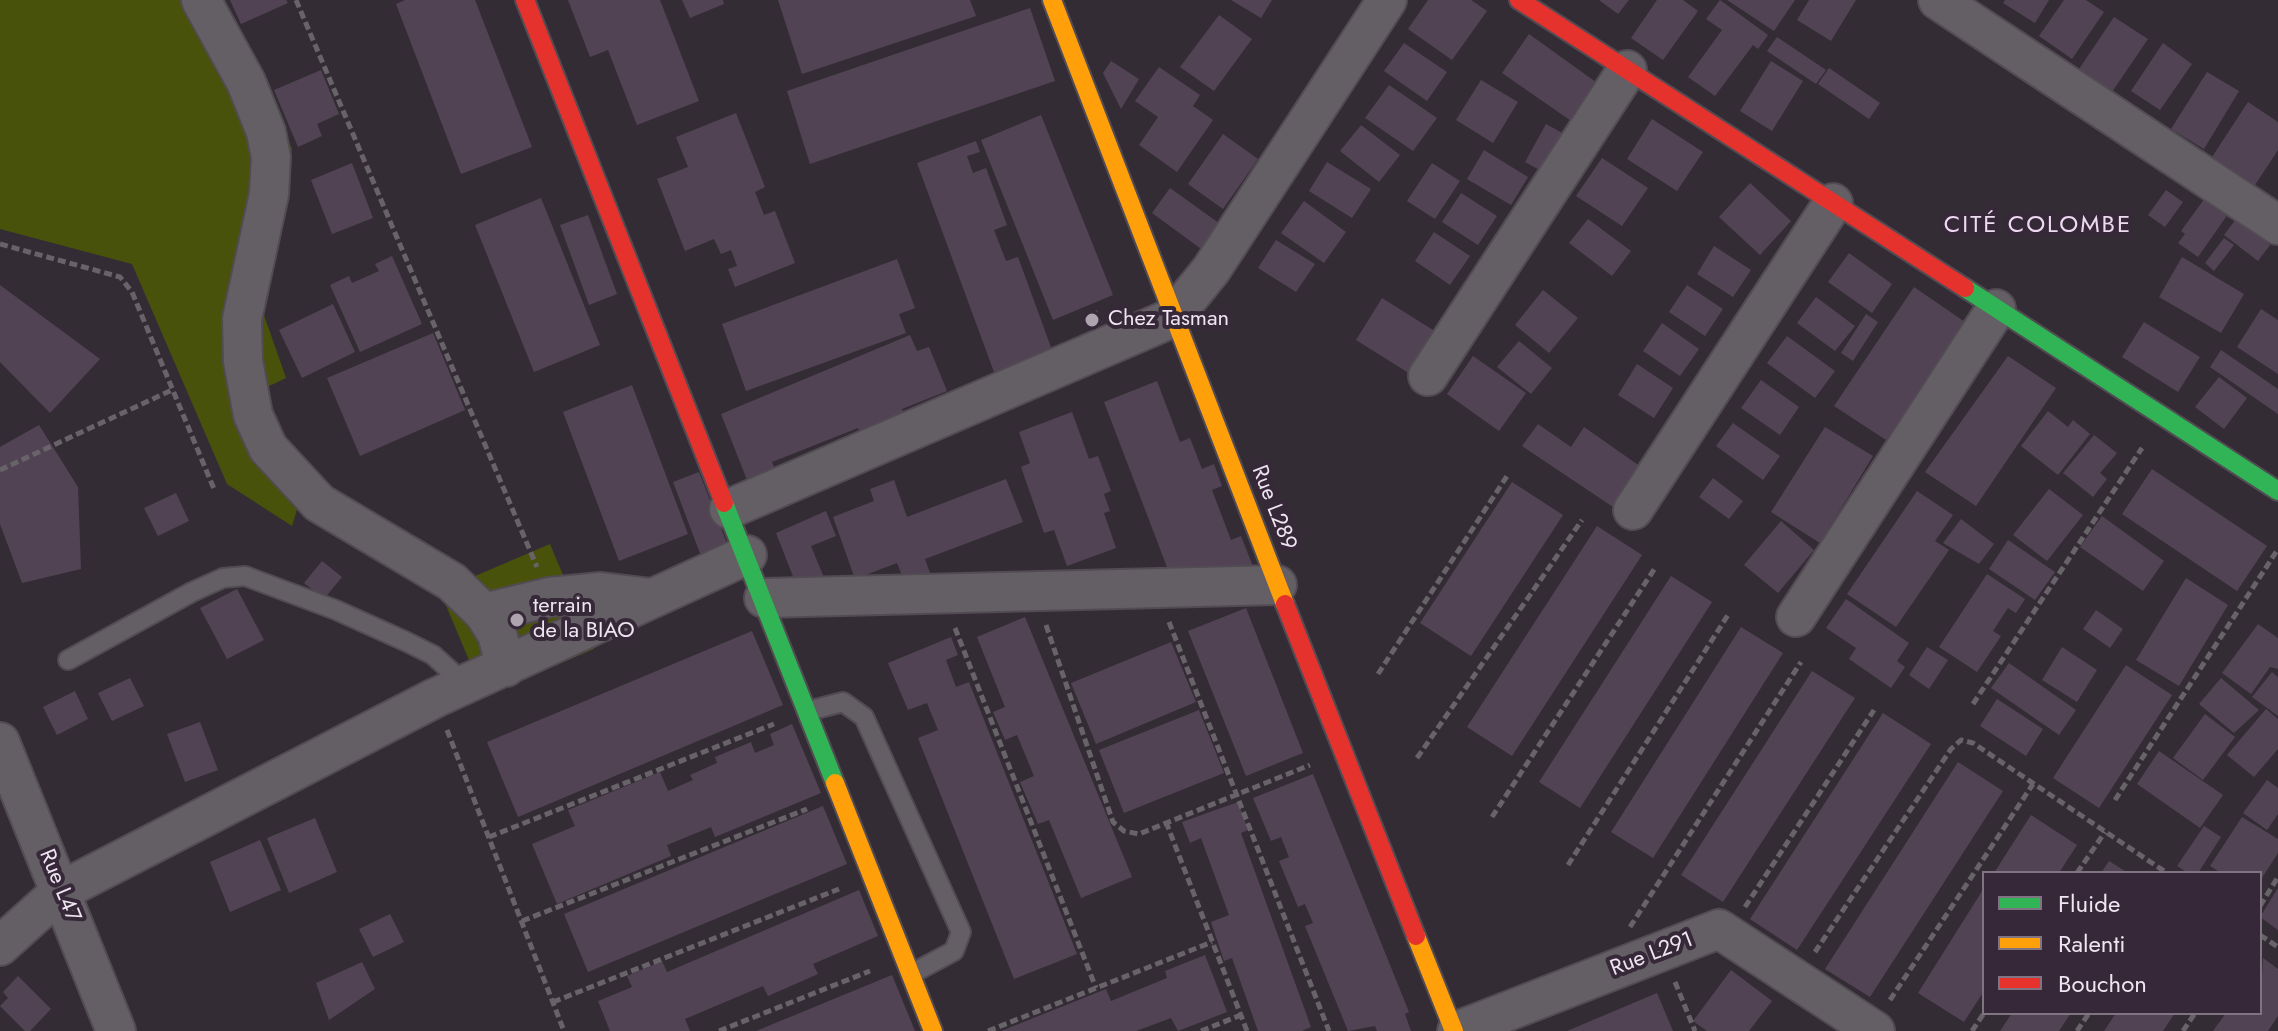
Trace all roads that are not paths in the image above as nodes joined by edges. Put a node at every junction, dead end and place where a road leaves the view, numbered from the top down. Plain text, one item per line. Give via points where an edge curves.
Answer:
1 (201, 0) edge
2 (525, 0) edge
3 (1052, 0) edge
4 (1387, 0) edge
5 (1519, 0) edge
6 (1938, 0) edge
7 (1627, 70) junction
8 (1833, 203) junction
9 (2278, 225) edge
10 (1996, 309) junction
11 (1172, 318) junction
12 (1428, 376) dead end
13 (2278, 491) edge
14 (729, 509) junction
15 (1633, 510) dead end
16 (747, 555) junction
17 (1277, 585) junction
18 (652, 598) junction
19 (764, 598) junction
20 (484, 613) junction
21 (1796, 617) dead end
22 (68, 660) dead end
23 (506, 667) junction
24 (450, 691) junction
25 (808, 711) junction
26 (0, 742) edge
27 (61, 891) junction
28 (0, 946) edge
29 (907, 966) junction
30 (1873, 1030) edge
31 (116, 1031) edge
32 (933, 1031) edge
33 (1456, 1031) edge

1 - 20 street via 246,82 271,157 269,194 242,319 243,361 268,448 319,503 452,582
2 - 14 street
3 - 11 street, Rue L289
4 - 11 street via 1211,270
5 - 7 street
6 - 9 street
7 - 8 street
7 - 12 street
8 - 10 street
8 - 15 street
10 - 13 street
10 - 21 street
11 - 14 street
11 - 17 street, Rue L289
14 - 16 street
16 - 18 street
16 - 19 street
17 - 19 street
17 - 33 street, Rue L289
18 - 20 street via 601,592 550,597
18 - 23 street
19 - 25 street
20 - 23 street via 497,634
22 - 24 lane via 192,592 223,578 245,576 433,655
23 - 24 street
24 - 27 street
25 - 29 street
25 - 29 lane via 843,702 864,717 961,932 954,951
26 - 27 street, Rue L47
27 - 28 street
27 - 31 street, Rue L47
29 - 32 street
30 - 33 street, Rue L291 via 1719,929

